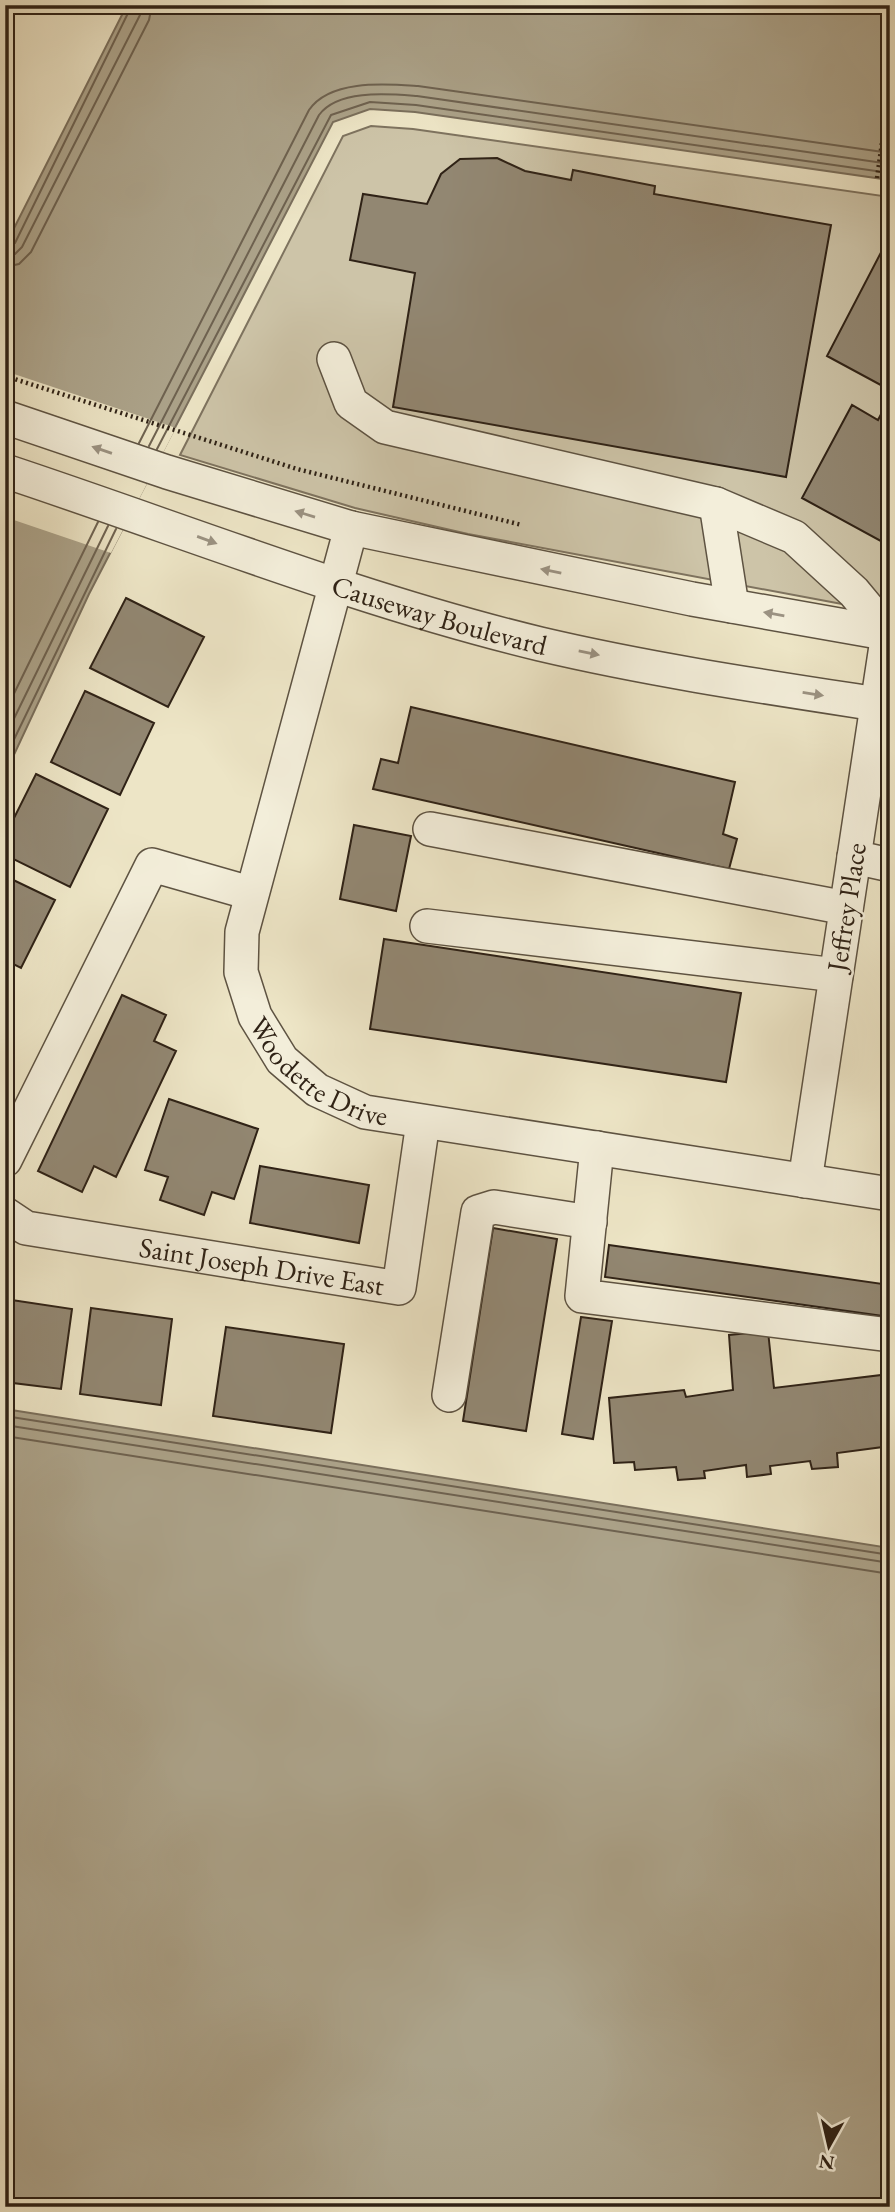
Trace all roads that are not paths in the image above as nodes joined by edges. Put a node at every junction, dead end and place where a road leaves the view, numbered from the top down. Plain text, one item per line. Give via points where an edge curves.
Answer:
1 (334, 359) dead end
2 (5, 418) edge
3 (5, 471) edge
4 (716, 504) junction
5 (351, 528) junction
6 (336, 586) junction
7 (732, 606) junction
8 (889, 634) edge
9 (883, 705) edge
10 (430, 829) dead end
11 (854, 858) junction
12 (890, 865) edge
13 (250, 893) junction
14 (846, 908) junction
15 (427, 926) dead end
16 (836, 975) junction
17 (423, 1122) junction
18 (597, 1148) junction
19 (5, 1160) edge
20 (805, 1181) junction
21 (890, 1194) edge
22 (5, 1214) edge
23 (590, 1222) junction
24 (890, 1335) edge
25 (449, 1395) dead end

1 - 4 street via 351,403 385,427
5 -> 2 street, Causeway Boulevard
3 -> 6 street, Causeway Boulevard
4 - 7 street
4 - 8 street via 793,537 854,592
5 - 6 street, Woodette Drive
7 -> 5 street, Causeway Boulevard
6 -> 9 street, Causeway Boulevard via 540,643
6 - 13 street, Woodette Drive
8 -> 7 street, Causeway Boulevard
8 - 9 street, Jeffrey Place
9 - 11 street, Jeffrey Place
10 - 14 street
11 - 12 street
11 - 14 street, Jeffrey Place
13 - 17 street, Woodette Drive via 242,932 242,972 255,1016 282,1060 317,1090 365,1112
13 - 19 street via 152,865
14 - 16 street, Jeffrey Place
15 - 16 street
16 - 20 street, Jeffrey Place
17 - 18 street, Woodette Drive
17 - 22 street, Saint Joseph Drive East via 399,1288 26,1228
18 - 20 street, Woodette Drive
18 - 23 street
20 - 21 street, Woodette Drive
23 - 24 street via 582,1296
23 - 25 street via 494,1208 478,1212

